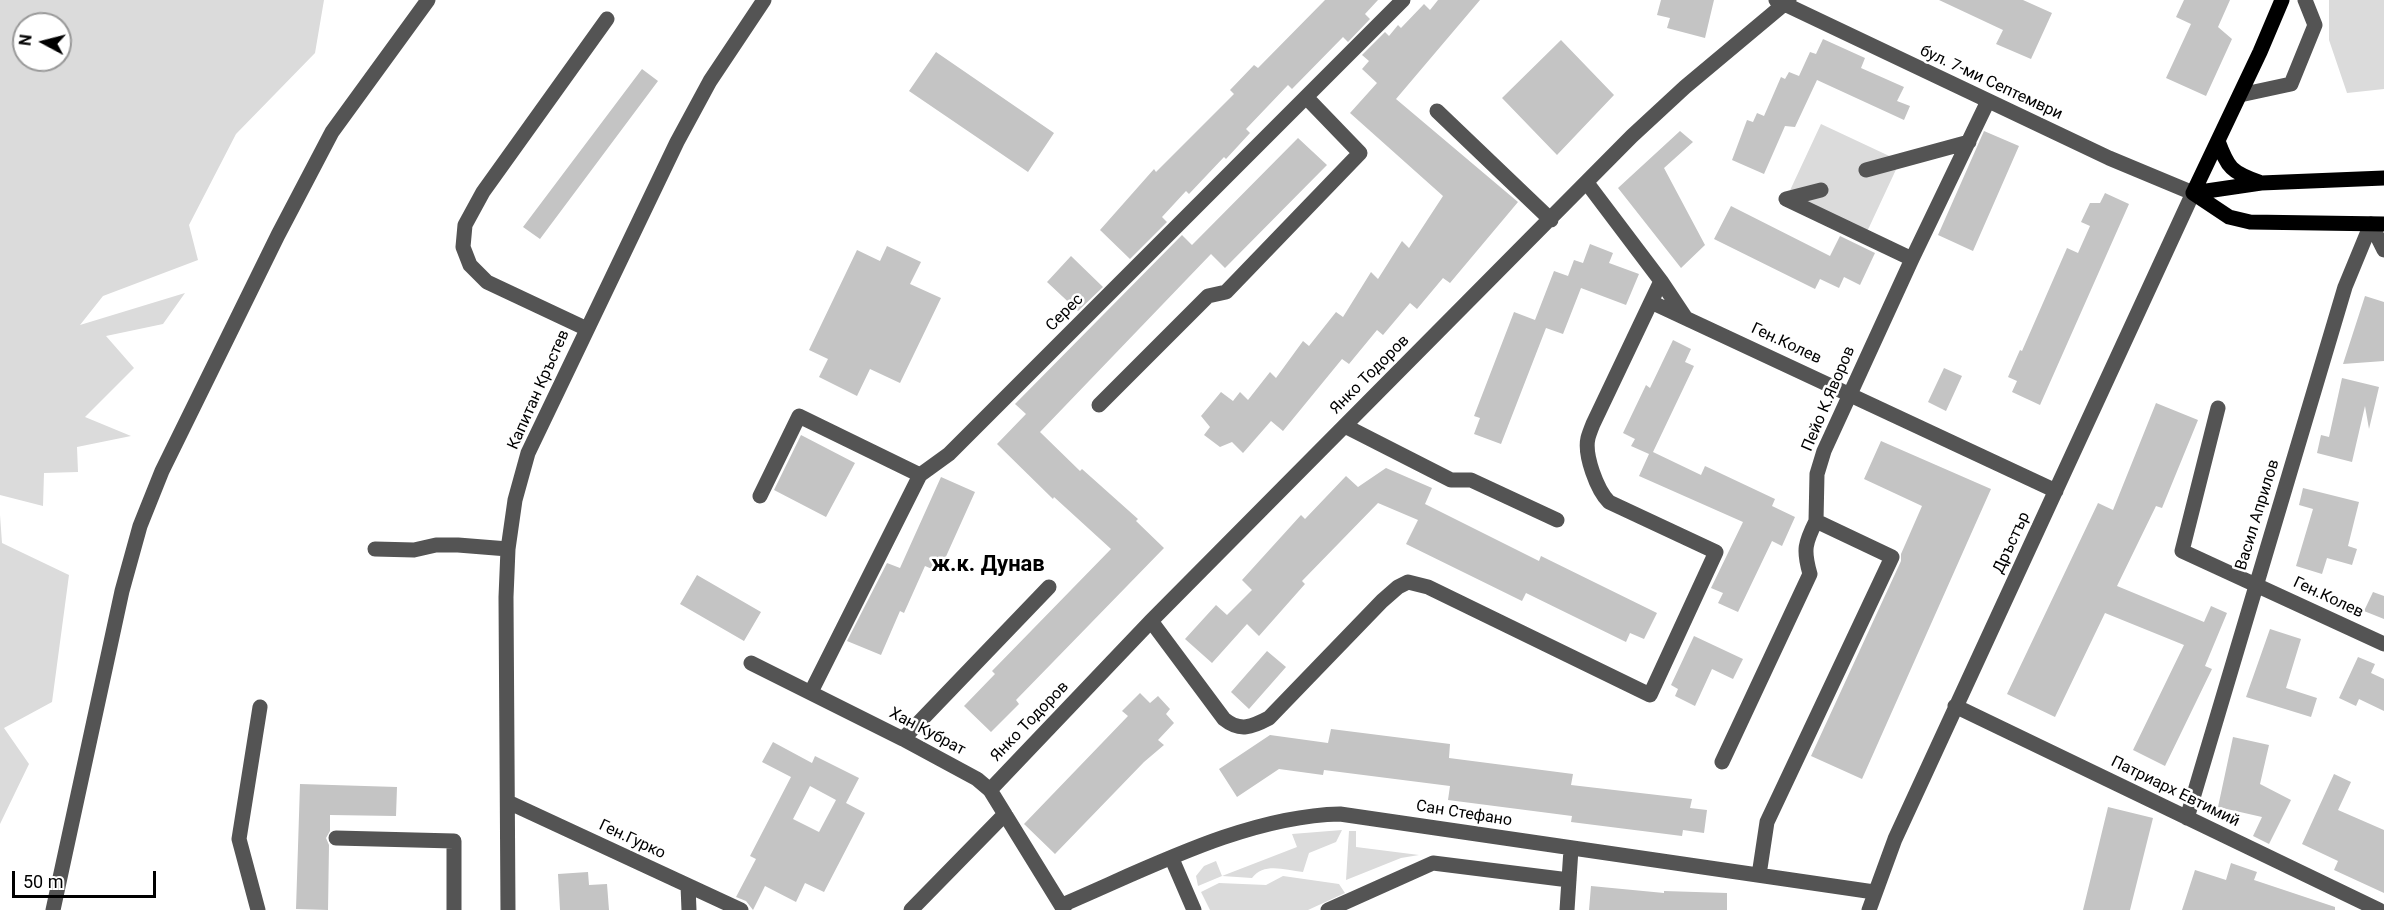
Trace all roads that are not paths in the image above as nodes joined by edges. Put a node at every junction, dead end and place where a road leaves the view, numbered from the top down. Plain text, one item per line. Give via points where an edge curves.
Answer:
1 (428, 0) edge
2 (764, 0) edge
3 (1403, 0) edge
4 (2282, 0) edge
5 (2305, 0) edge
6 (1784, 1) edge
7 (607, 19) dead end
8 (2240, 95) junction
9 (1306, 97) junction
10 (1988, 101) junction
11 (1437, 111) dead end
12 (2218, 141) junction
13 (1969, 142) junction
14 (1866, 170) dead end
15 (2384, 178) edge
16 (1587, 183) junction
17 (2261, 183) junction
18 (1821, 190) dead end
19 (2193, 194) junction
20 (1551, 220) junction
21 (2378, 224) edge
22 (2384, 250) edge
23 (1912, 259) junction
24 (1661, 281) junction
25 (1651, 302) junction
26 (1685, 317) junction
27 (587, 329) junction
28 (1850, 394) junction
29 (1099, 405) dead end
30 (2218, 408) dead end
31 (1345, 426) junction
32 (920, 475) junction
33 (2056, 490) junction
34 (759, 496) dead end
35 (1557, 520) dead end
36 (1816, 521) junction
37 (375, 549) dead end
38 (508, 549) junction
39 (2256, 585) junction
40 (1049, 587) dead end
41 (1151, 621) junction
42 (2384, 644) edge
43 (751, 663) dead end
44 (811, 692) junction
45 (1955, 706) junction
46 (260, 707) dead end
47 (903, 739) junction
48 (1722, 762) dead end
49 (990, 790) junction
50 (508, 802) junction
51 (1005, 814) junction
52 (2187, 818) junction
53 (336, 838) dead end
54 (1571, 849) junction
55 (1172, 859) junction
56 (1759, 875) junction
57 (1569, 880) junction
58 (688, 886) junction
59 (1874, 892) junction
60 (1063, 908) edge
61 (53, 910) edge
62 (258, 910) edge
63 (454, 910) edge
64 (508, 910) edge
65 (689, 910) edge
66 (741, 910) edge
67 (911, 910) edge
68 (1194, 910) edge
69 (1328, 910) edge
70 (1567, 910) edge
71 (1869, 910) edge
72 (2379, 910) edge

1 - 61 street via 332,132 162,471 140,526 122,591
2 - 27 street, Капитан Кръстев via 710,81 677,142
3 - 9 street, Серес
4 - 8 main road
5 - 8 street via 2315,25 2291,84
6 - 10 street, бул. 7-ми Септември
6 - 16 street, Янко Тодоров via 1685,87
7 - 27 street via 483,192 465,225 463,247 470,265 487,282
8 - 12 main road
9 - 29 street via 1360,153 1226,292 1208,297
9 - 32 street, Серес via 949,454
10 - 13 street, Пейо К.Яворов
10 - 19 street, бул. 7-ми Септември
11 - 20 street
12 - 17 main road via 2229,167 2240,176
12 - 19 main road
13 - 14 street
13 - 23 street, Пейо К.Яворов
15 - 17 main road
16 - 20 street, Янко Тодоров
16 - 24 street
17 - 19 main road
18 - 23 street via 1786,199
19 - 21 main road via 2229,217 2250,222
19 - 33 street, Дръстър
20 - 31 street, Янко Тодоров
21 - 22 street
21 - 39 street, Васил Априлов via 2345,287
23 - 28 street, Пейо К.Яворов
24 - 25 street
24 - 26 street
25 - 26 street, Ген.Колев
25 - 41 street via 1593,424 1587,452 1601,494 1609,502 1716,552 1650,695 1428,588 1408,582 1382,601 1269,717 1255,726 1242,728 1224,719
26 - 28 street, Ген.Колев
27 - 38 street, Капитан Кръстев via 528,453 515,500
28 - 33 street, Ген.Колев
28 - 36 street, Пейо К.Яворов via 1819,466
30 - 39 street, Ген.Колев via 2182,551
31 - 35 street via 1451,480 1471,480
31 - 41 street, Янко Тодоров
32 - 34 street via 799,416
32 - 44 street, Серес
33 - 45 street, Дръстър
36 - 48 street, Пейо К.Яворов via 1806,542 1810,574
36 - 56 street via 1892,557 1767,822
37 - 38 street via 414,550 436,545
38 - 50 street, Капитан Кръстев
39 - 42 street, Ген.Колев
39 - 52 street, Васил Априлов
40 - 47 street
41 - 49 street, Янко Тодоров
43 - 44 street, Хан Кубрат
44 - 47 street, Хан Кубрат
45 - 52 street, Патриарх Евтимий
45 - 59 street, Дръстър
46 - 62 street via 239,839
47 - 49 street, Хан Кубрат
49 - 51 street, Хан Кубрат
50 - 58 street, Ген.Гурко
50 - 64 street, Капитан Кръстев
51 - 60 street, Хан Кубрат
51 - 67 street
52 - 72 street, Патриарх Евтимий
53 - 63 street via 454,841
54 - 55 street, Сан Стефано via 1373,817 1330,814 1243,831
54 - 56 street, Сан Стефано
54 - 57 street
55 - 60 street, Сан Стефано
55 - 68 street
56 - 59 street, Сан Стефано
57 - 69 street via 1433,863
57 - 70 street
58 - 65 street
58 - 66 street, Ген.Гурко
59 - 71 street, Дръстър

